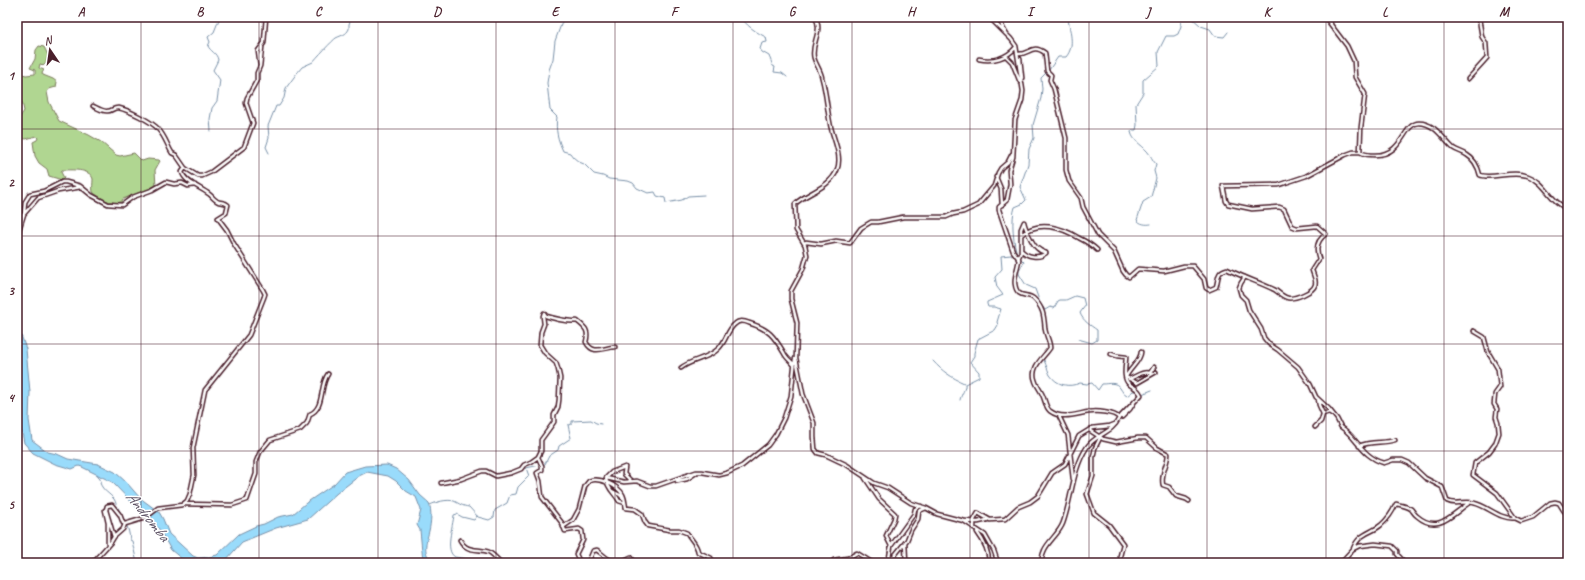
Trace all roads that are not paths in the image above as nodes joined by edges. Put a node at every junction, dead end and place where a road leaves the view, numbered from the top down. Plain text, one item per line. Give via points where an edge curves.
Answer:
1 (815, 17) edge
2 (988, 17) edge
3 (999, 17) edge
4 (1326, 17) edge
5 (1480, 17) edge
6 (267, 18) edge
7 (1007, 35) junction
8 (1016, 46) junction
9 (1018, 53) junction
10 (1006, 56) junction
11 (979, 60) dead end
12 (1468, 79) dead end
13 (1022, 84) junction
14 (93, 106) dead end
15 (1013, 151) junction
16 (1360, 152) junction
17 (185, 168) junction
18 (996, 177) junction
19 (195, 185) junction
20 (80, 187) junction
21 (1002, 205) junction
22 (1568, 209) edge
23 (24, 214) junction
24 (17, 219) edge
25 (1026, 230) junction
26 (1021, 235) junction
27 (17, 236) edge
28 (804, 243) junction
29 (1020, 249) junction
30 (1097, 250) dead end
31 (1019, 259) junction
32 (1245, 277) junction
33 (1474, 331) dead end
34 (615, 347) dead end
35 (1141, 352) dead end
36 (796, 354) junction
37 (1111, 354) dead end
38 (794, 366) junction
39 (1154, 367) dead end
40 (681, 368) dead end
41 (1156, 372) dead end
42 (328, 374) dead end
43 (1127, 378) junction
44 (1318, 399) junction
45 (1323, 414) junction
46 (1333, 414) junction
47 (1059, 415) junction
48 (1119, 418) junction
49 (1116, 423) junction
50 (1315, 427) dead end
51 (1089, 430) junction
52 (1099, 436) junction
53 (1395, 440) dead end
54 (1359, 446) junction
55 (1070, 454) junction
56 (538, 457) junction
57 (864, 477) junction
58 (606, 478) junction
59 (1073, 480) junction
60 (631, 481) junction
61 (441, 483) dead end
62 (607, 484) junction
63 (610, 490) junction
64 (1189, 501) dead end
65 (625, 502) junction
66 (1469, 503) junction
67 (185, 504) junction
68 (922, 506) junction
69 (106, 508) junction
70 (926, 508) junction
71 (1568, 512) edge
72 (1515, 518) junction
73 (987, 520) junction
74 (964, 521) junction
75 (974, 521) junction
76 (126, 523) junction
77 (563, 527) junction
78 (974, 529) junction
79 (114, 537) junction
80 (460, 540) dead end
81 (905, 543) junction
82 (108, 545) junction
83 (891, 546) junction
84 (1353, 549) junction
85 (889, 559) junction
86 (92, 563) edge
87 (501, 563) edge
88 (580, 563) edge
89 (589, 563) edge
90 (635, 563) edge
91 (713, 563) edge
92 (831, 563) edge
93 (874, 563) edge
94 (884, 563) edge
95 (906, 563) edge
96 (989, 563) edge
97 (998, 563) edge
98 (1041, 563) edge
99 (1122, 563) edge
100 (1340, 563) edge
101 (1405, 563) edge

1 - 28 street via 819,27 813,51 814,59 823,79 838,163 833,177 795,204 796,230
2 - 7 street
3 - 7 street
4 - 16 street via 1348,46 1354,61 1355,77 1365,94
5 - 12 street via 1487,58
6 - 17 street via 266,36 258,51 260,66 256,83 247,98 247,107 253,124 244,147 202,176
7 - 8 street
8 - 9 street
8 - 10 street
9 - 13 street
9 - 32 street via 1033,49 1045,53 1066,138 1066,170 1069,181 1081,198 1098,235 1114,251 1126,275 1130,277 1138,269 1164,271 1193,266 1209,290 1216,287 1218,274 1222,270 1226,269
10 - 11 street via 986,61
10 - 13 street via 1012,62
13 - 15 street via 1022,100 1016,120
14 - 17 street via 103,111 114,108 125,110 153,124
15 - 18 street
15 - 21 street via 1007,200
16 - 22 street via 1368,155 1385,154 1402,141 1410,127 1419,123 1424,124 1437,131 1455,150 1468,155 1476,163 1480,175 1514,173 1529,176 1542,184 1558,203
16 - 32 street via 1345,155 1306,176 1279,185 1223,186 1228,204 1252,209 1279,207 1284,209 1292,226 1317,226 1326,234 1318,242 1318,259 1312,272 1316,283 1308,292 1286,298 1264,284
17 - 19 street via 182,175
18 - 21 street via 1001,189
18 - 28 street via 994,186 978,205 963,212 946,217 903,217 871,222 860,228 850,242
19 - 20 street via 166,182 122,205 108,204
19 - 67 street via 218,202 228,205 226,213 218,218 265,294 249,335 205,390 193,448 194,475
20 - 23 street via 38,198
20 - 23 street via 62,182 44,191 30,194 25,202
21 - 31 street via 999,210 1003,224 1013,251
23 - 24 street
23 - 27 street
25 - 26 street
25 - 26 street via 1024,222
25 - 29 street via 1037,248 1046,253 1033,256
25 - 30 street via 1047,226 1058,227
26 - 29 street
28 - 36 street via 807,251 806,262 791,292 797,323
29 - 31 street
31 - 47 street via 1015,282 1017,289 1022,295 1033,297 1044,314 1050,348 1039,361 1034,372 1035,380 1050,410
32 - 44 street via 1239,288 1241,295 1246,300 1264,338 1298,367
33 - 72 street via 1484,337 1488,352 1498,368 1500,387 1495,394 1494,404 1497,409 1499,433 1492,448 1475,463 1474,475 1497,492
34 - 56 street via 596,350 590,348 586,342 587,331 577,321 556,319 544,313 540,345 556,363 560,378 560,400 554,422 541,440
35 - 43 street
36 - 38 street
36 - 57 street via 803,394 814,423 816,451
37 - 43 street via 1126,357
38 - 40 street via 777,340 766,329 741,321 732,326 718,349
38 - 60 street via 793,391 778,430 768,445 742,466 719,475 699,472 687,479 656,486
39 - 43 street via 1150,374 1146,372
41 - 43 street via 1137,383
42 - 67 street via 323,382 319,405 310,414 307,423 295,433 270,440 260,452 247,500 232,505
43 - 48 street via 1130,385 1141,394 1130,409
44 - 45 street
44 - 46 street
45 - 46 street
45 - 50 street
46 - 54 street via 1341,428 1347,430
47 - 48 street via 1074,416 1096,412
47 - 55 street via 1068,435
48 - 49 street
49 - 51 street
49 - 52 street
51 - 52 street
51 - 55 street via 1079,436
52 - 59 street via 1086,448
52 - 64 street via 1116,442 1146,438 1168,454 1162,485 1169,487 1176,496
52 - 99 street via 1093,457 1093,476 1087,494 1094,513 1110,525 1123,544 1120,556
53 - 54 street
54 - 66 street via 1366,454 1380,462 1409,462 1425,478 1442,487 1446,500 1452,504
55 - 59 street
55 - 73 street via 1065,464 1052,473 1038,496 1018,507 1005,520
56 - 61 street via 511,473 496,476 482,471
56 - 77 street via 542,466 537,475 542,497 560,519
57 - 68 street via 911,503
57 - 83 street via 879,499 895,514 886,536
58 - 60 street
58 - 60 street via 625,467 624,474
58 - 62 street
59 - 98 street via 1064,522 1044,550
62 - 63 street
62 - 65 street via 621,492
62 - 77 street via 598,480 589,481 585,486 579,509 572,520
63 - 65 street via 620,495
63 - 65 street via 619,501
65 - 91 street via 628,510 635,509 642,514 648,526 687,533 696,544 698,552 711,558
66 - 72 street via 1477,504 1506,518
66 - 84 street via 1434,525 1422,520 1408,508 1396,504 1379,527 1356,540
67 - 76 street via 156,509 144,518
68 - 70 street
68 - 83 street via 915,509
69 - 76 street via 112,505 120,515 122,523
69 - 79 street
69 - 82 street
70 - 74 street via 937,514
70 - 81 street via 919,511 918,519
71 - 72 street via 1564,511 1559,503 1550,502 1533,517 1521,521
73 - 75 street
73 - 75 street via 978,513
74 - 75 street
74 - 78 street
75 - 78 street
76 - 79 street
77 - 88 street via 565,531 582,531 582,540 576,554
78 - 96 street via 984,540
78 - 97 street via 985,535
79 - 82 street
80 - 87 street via 467,548 487,552
81 - 85 street
81 - 95 street
82 - 86 street
83 - 85 street
84 - 100 street
84 - 101 street via 1365,544 1388,545 1395,548 1396,554
85 - 94 street
89 - 90 street via 593,551 597,550 614,562 618,563 631,557
92 - 93 street via 857,553

